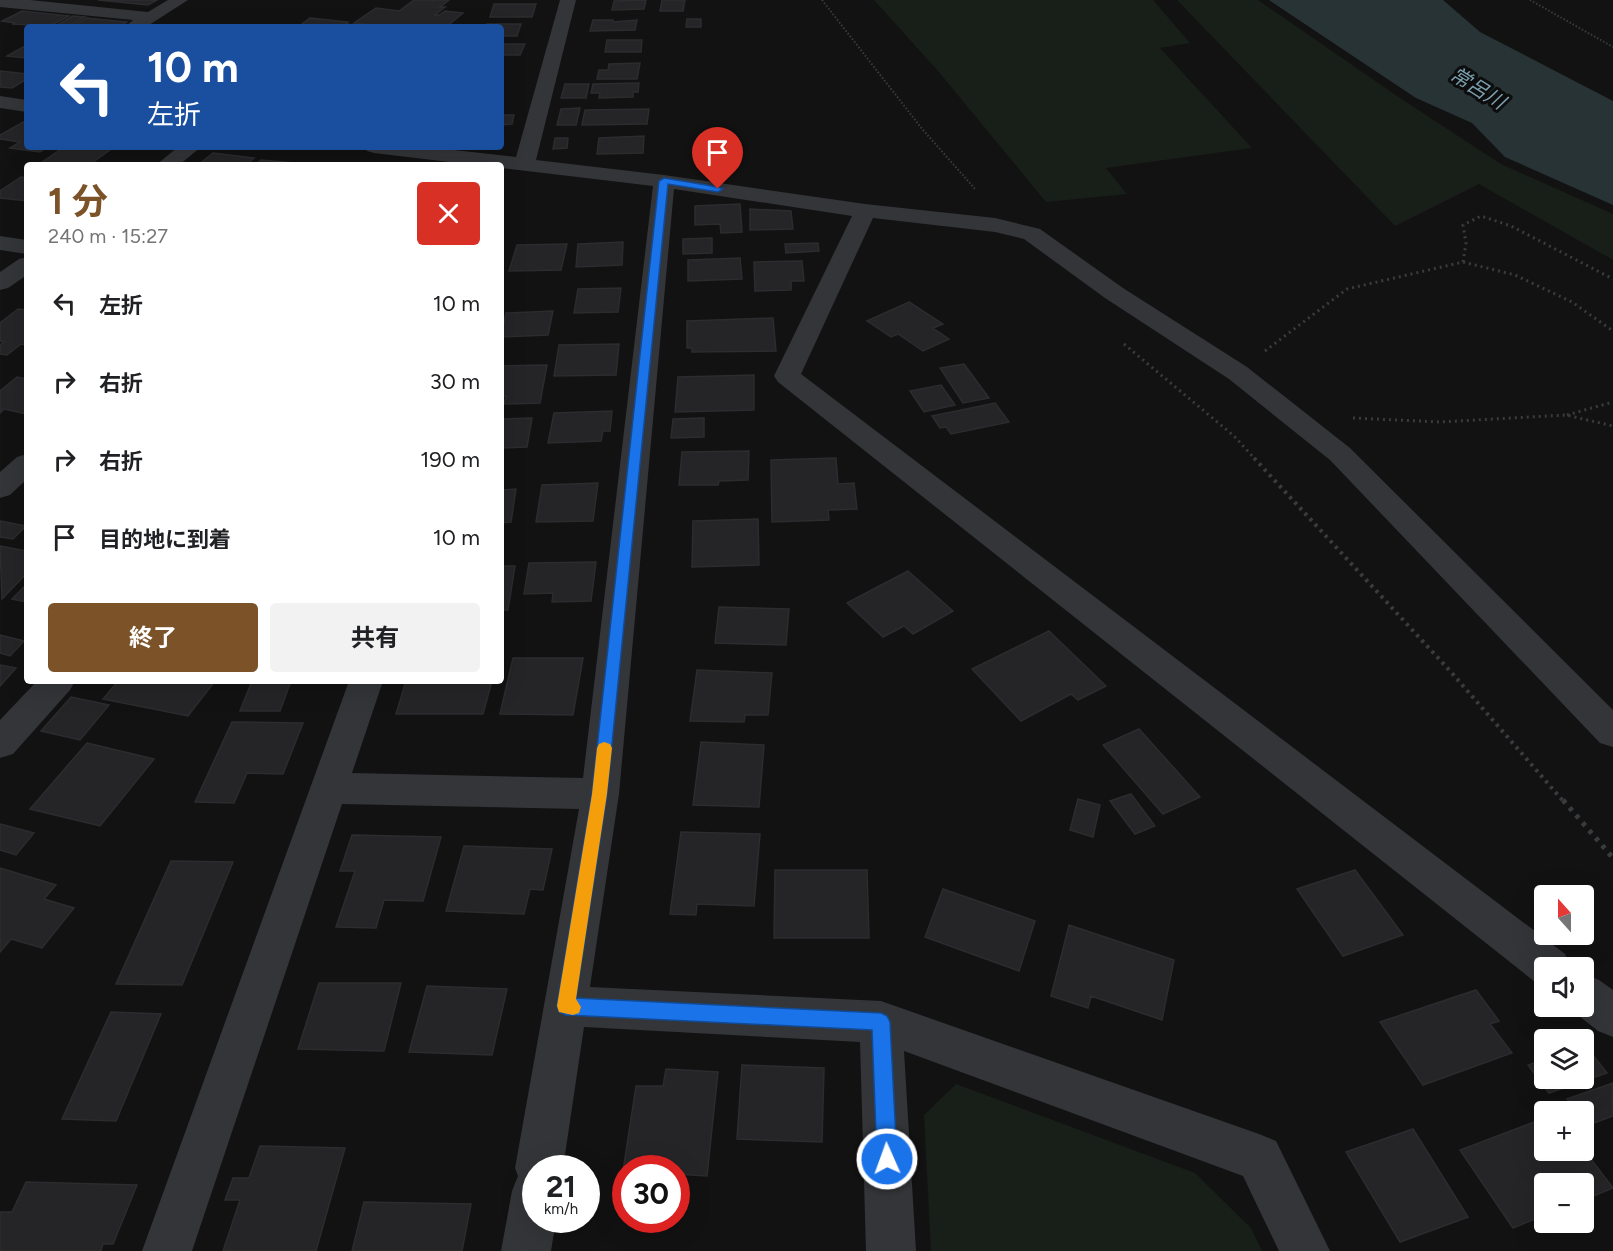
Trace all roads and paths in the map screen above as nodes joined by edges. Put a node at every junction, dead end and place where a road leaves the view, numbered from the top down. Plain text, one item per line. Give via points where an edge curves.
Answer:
1 (180, 0) edge
2 (568, 0) edge
3 (822, 0) edge
4 (1530, 0) edge
5 (0, 2) edge
6 (151, 17) junction
7 (139, 24) edge
8 (1613, 47) edge
9 (24, 92) edge
10 (3, 103) edge
11 (24, 106) edge
12 (187, 150) edge
13 (397, 150) edge
14 (170, 162) edge
15 (491, 162) edge
16 (504, 163) edge
17 (524, 165) junction
18 (664, 181) junction
19 (865, 211) junction
20 (995, 225) junction
21 (0, 243) edge
22 (24, 247) edge
23 (1463, 262) junction
24 (24, 266) edge
25 (1613, 279) edge
26 (0, 285) edge
27 (24, 291) edge
28 (1613, 331) edge
29 (1117, 338) dead end
30 (1238, 373) junction
31 (1613, 402) edge
32 (1566, 415) junction
33 (1349, 418) dead end
34 (1613, 426) edge
35 (24, 466) edge
36 (0, 488) edge
37 (55, 684) edge
38 (365, 684) edge
39 (1613, 733) edge
40 (0, 744) edge
41 (329, 788) junction
42 (600, 794) junction
43 (1613, 858) edge
44 (1536, 957) edge
45 (1594, 1002) edge
46 (566, 1006) junction
47 (1613, 1016) edge
48 (881, 1022) junction
49 (541, 1155) edge
50 (529, 1233) edge
51 (167, 1251) edge
52 (526, 1251) edge
53 (891, 1251) edge
54 (1305, 1251) edge

1 - 6 street
2 - 17 street
3 - 20 path via 923,130 981,196
4 - 8 path
5 - 6 street
6 - 7 street
9 - 10 street
10 - 11 street
12 - 14 street
13 - 15 street
16 - 17 street
17 - 18 street
18 - 19 street
18 - 42 street
19 - 20 street
19 - 44 street via 787,376
20 - 30 street via 1032,234 1114,293
21 - 22 street
23 - 25 path via 1463,225 1481,216 1511,226
23 - 28 path via 1515,274 1572,302
23 - 30 path via 1347,289
24 - 26 street
26 - 27 street
29 - 43 path via 1234,436 1451,672
30 - 39 street via 1340,454
31 - 32 path
32 - 33 path via 1440,422
32 - 34 path
35 - 36 street
37 - 40 street
38 - 41 street
41 - 42 street
41 - 51 street
42 - 46 street
45 - 47 street
46 - 48 street
46 - 49 street
48 - 53 street
48 - 54 street via 1258,1158
50 - 52 street

